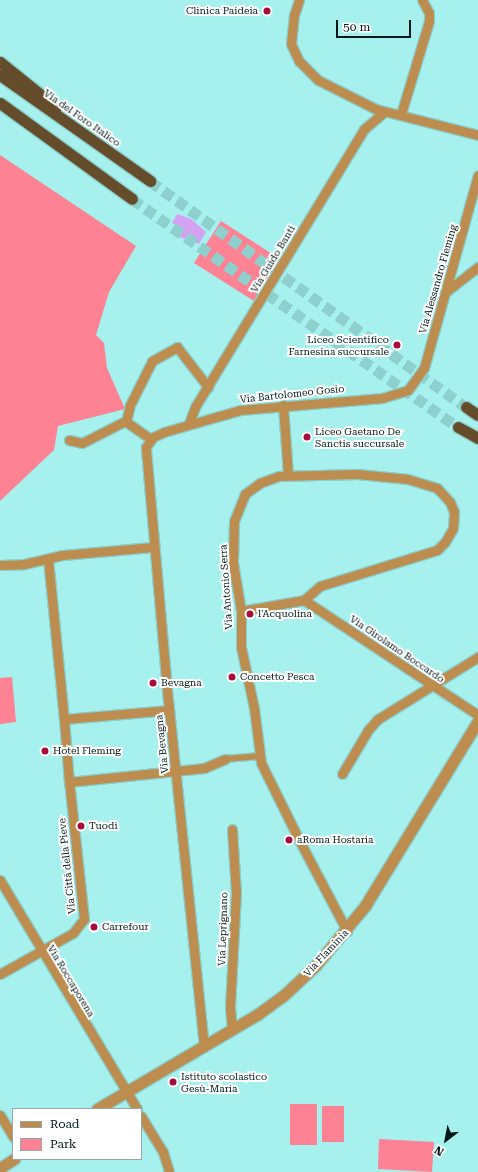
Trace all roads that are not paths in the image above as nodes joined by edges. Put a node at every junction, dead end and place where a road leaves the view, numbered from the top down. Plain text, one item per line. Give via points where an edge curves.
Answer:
1 (299, 0) edge
2 (422, 0) edge
3 (0, 62) edge
4 (0, 75) edge
5 (0, 103) edge
6 (0, 107) edge
7 (384, 112) junction
8 (401, 114) junction
9 (33, 128) junction
10 (478, 135) edge
11 (105, 150) junction
12 (478, 175) edge
13 (150, 181) tunnel mouth
14 (132, 199) tunnel mouth
15 (478, 267) edge
16 (447, 291) junction
17 (413, 385) joint
18 (208, 387) junction
19 (283, 405) junction
20 (466, 407) tunnel mouth
21 (478, 415) edge
22 (126, 422) junction
23 (189, 423) junction
24 (458, 426) tunnel mouth
25 (478, 438) edge
26 (69, 440) dead end
27 (150, 440) junction
28 (288, 475) junction
29 (154, 547) junction
30 (48, 559) junction
31 (0, 565) edge
32 (304, 600) junction
33 (241, 611) junction
34 (478, 657) edge
35 (430, 685) junction
36 (170, 710) junction
37 (478, 715) edge
38 (64, 719) junction
39 (478, 721) edge
40 (260, 756) junction
41 (225, 759) joint
42 (176, 771) junction
43 (342, 774) dead end
44 (69, 782) junction
45 (232, 828) dead end
46 (0, 880) edge
47 (347, 931) junction
48 (40, 951) junction
49 (0, 974) edge
50 (232, 1030) junction
51 (204, 1047) junction
52 (126, 1092) junction
53 (99, 1108) edge
54 (135, 1108) edge
55 (0, 1115) edge
56 (142, 1118) edge
57 (12, 1135) edge
58 (12, 1160) edge
59 (0, 1168) edge
60 (169, 1172) edge

1 - 7 street via 291,38 299,61 311,75 328,86
2 - 8 street via 429,13 429,21
3 - 11 highway
4 - 11 highway, Via del Foro Italico
5 - 9 highway
6 - 9 highway
7 - 8 street
7 - 18 street, Via Guido Banti via 364,129
8 - 10 street
9 - 14 highway
11 - 13 highway, Via del Foro Italico
12 - 16 street, Via Alessandro Fleming
15 - 16 street
16 - 17 street, Via Alessandro Fleming via 424,368
17 - 19 street, Via Bartolomeo Gosio via 405,392 392,396
18 - 22 street via 177,347 152,361 130,405
18 - 23 street, Via Guido Banti
19 - 23 street, Via Bartolomeo Gosio via 250,408
19 - 28 street
20 - 21 highway
22 - 26 street via 82,443
22 - 27 street
23 - 27 street, Via Bartolomeo Gosio
24 - 25 highway
27 - 29 street, Via Bevagna via 146,451
28 - 32 street, Via Antonio Serra via 357,474 428,483 445,495 454,512 451,533 437,550 320,586
28 - 33 street, Via Antonio Serra via 272,477 252,488 246,494 236,515 233,563
29 - 30 street via 62,555
29 - 36 street, Via Bevagna
30 - 31 street
30 - 38 street
32 - 33 street
32 - 35 street, Via Girolamo Boccardo
33 - 40 street, Via Antonio Serra via 241,647 254,708
34 - 35 street
35 - 37 street, Via Girolamo Boccardo
35 - 43 street via 378,719 368,730
36 - 38 street
36 - 42 street, Via Bevagna
38 - 44 street, Via Città della Pieve
39 - 47 street, Via Flaminia via 402,848
40 - 41 street
40 - 47 street, Via Antonio Serra via 298,840
41 - 42 street via 204,768
42 - 44 street
42 - 51 street, Via Bevagna
44 - 48 street, Via Città della Pieve via 84,919 76,930
45 - 50 street, Via Leprignano via 236,901 230,1007
46 - 48 street, Via Roccaporena
47 - 50 street, Via Flaminia via 283,996
48 - 49 street, Via Città della Pieve
48 - 52 street, Via Roccaporena
50 - 51 street, Via Flaminia
51 - 52 street, Via Flaminia
52 - 53 street, Via Flaminia
52 - 54 street, Via Roccaporena
55 - 57 street
56 - 60 street via 163,1152
58 - 59 street

